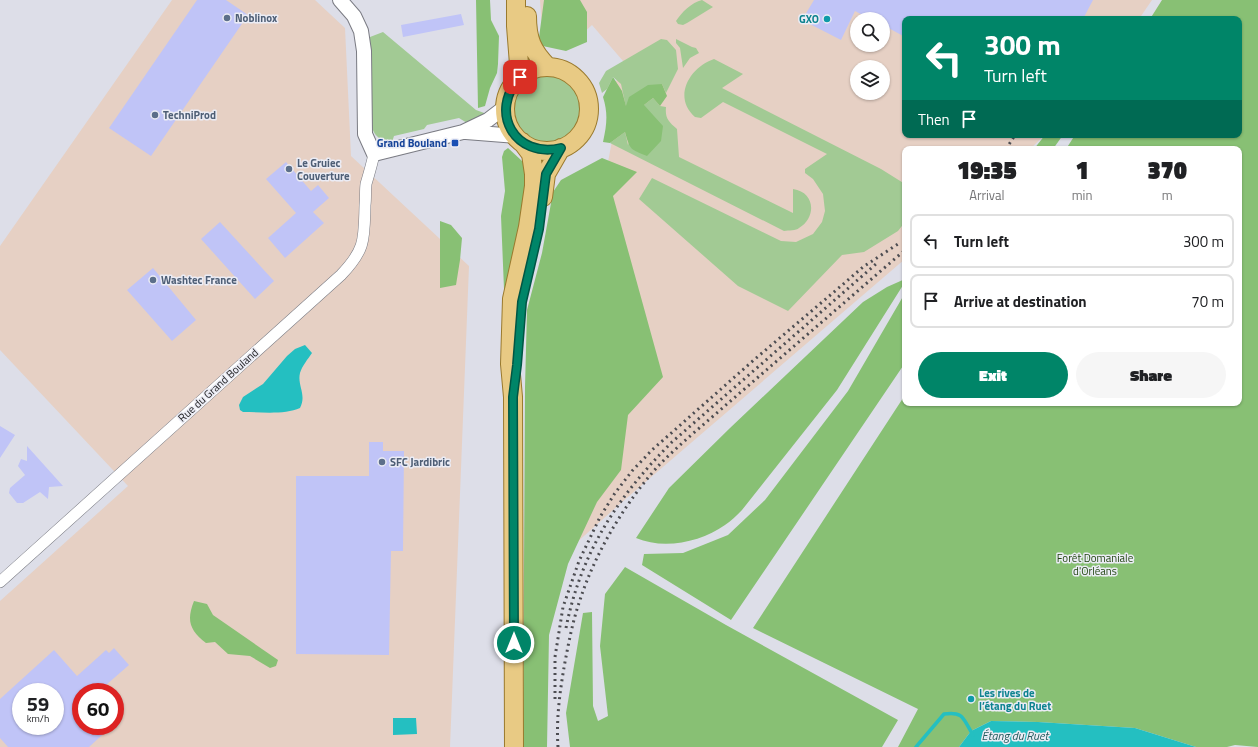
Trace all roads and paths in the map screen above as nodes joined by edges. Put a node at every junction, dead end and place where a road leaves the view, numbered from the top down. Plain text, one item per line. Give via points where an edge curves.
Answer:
1 (340, 0) edge
2 (516, 0) edge
3 (527, 0) edge
4 (548, 67) junction
5 (520, 77) junction
6 (505, 107) junction
7 (463, 132) junction
8 (519, 139) junction
9 (561, 148) junction
10 (374, 154) junction
11 (513, 397) junction
12 (0, 582) edge
13 (514, 747) edge

1 - 10 street via 354,16 361,31 364,51 365,134
2 - 5 main road
3 - 4 main road via 528,38 536,55
4 - 5 main road via 538,68
4 - 9 main road via 563,70 578,81 589,104 587,120 580,134
5 - 6 main road via 510,91
6 - 7 street via 488,120
6 - 8 main road via 508,123
7 - 8 street
7 - 10 street
8 - 9 main road via 541,150
8 - 11 main road via 531,154 534,186 512,299 510,364
9 - 11 main road via 546,174 539,229 522,302
10 - 12 street, Rue du Grand Bouland via 366,184 362,247 350,266
11 - 13 main road

